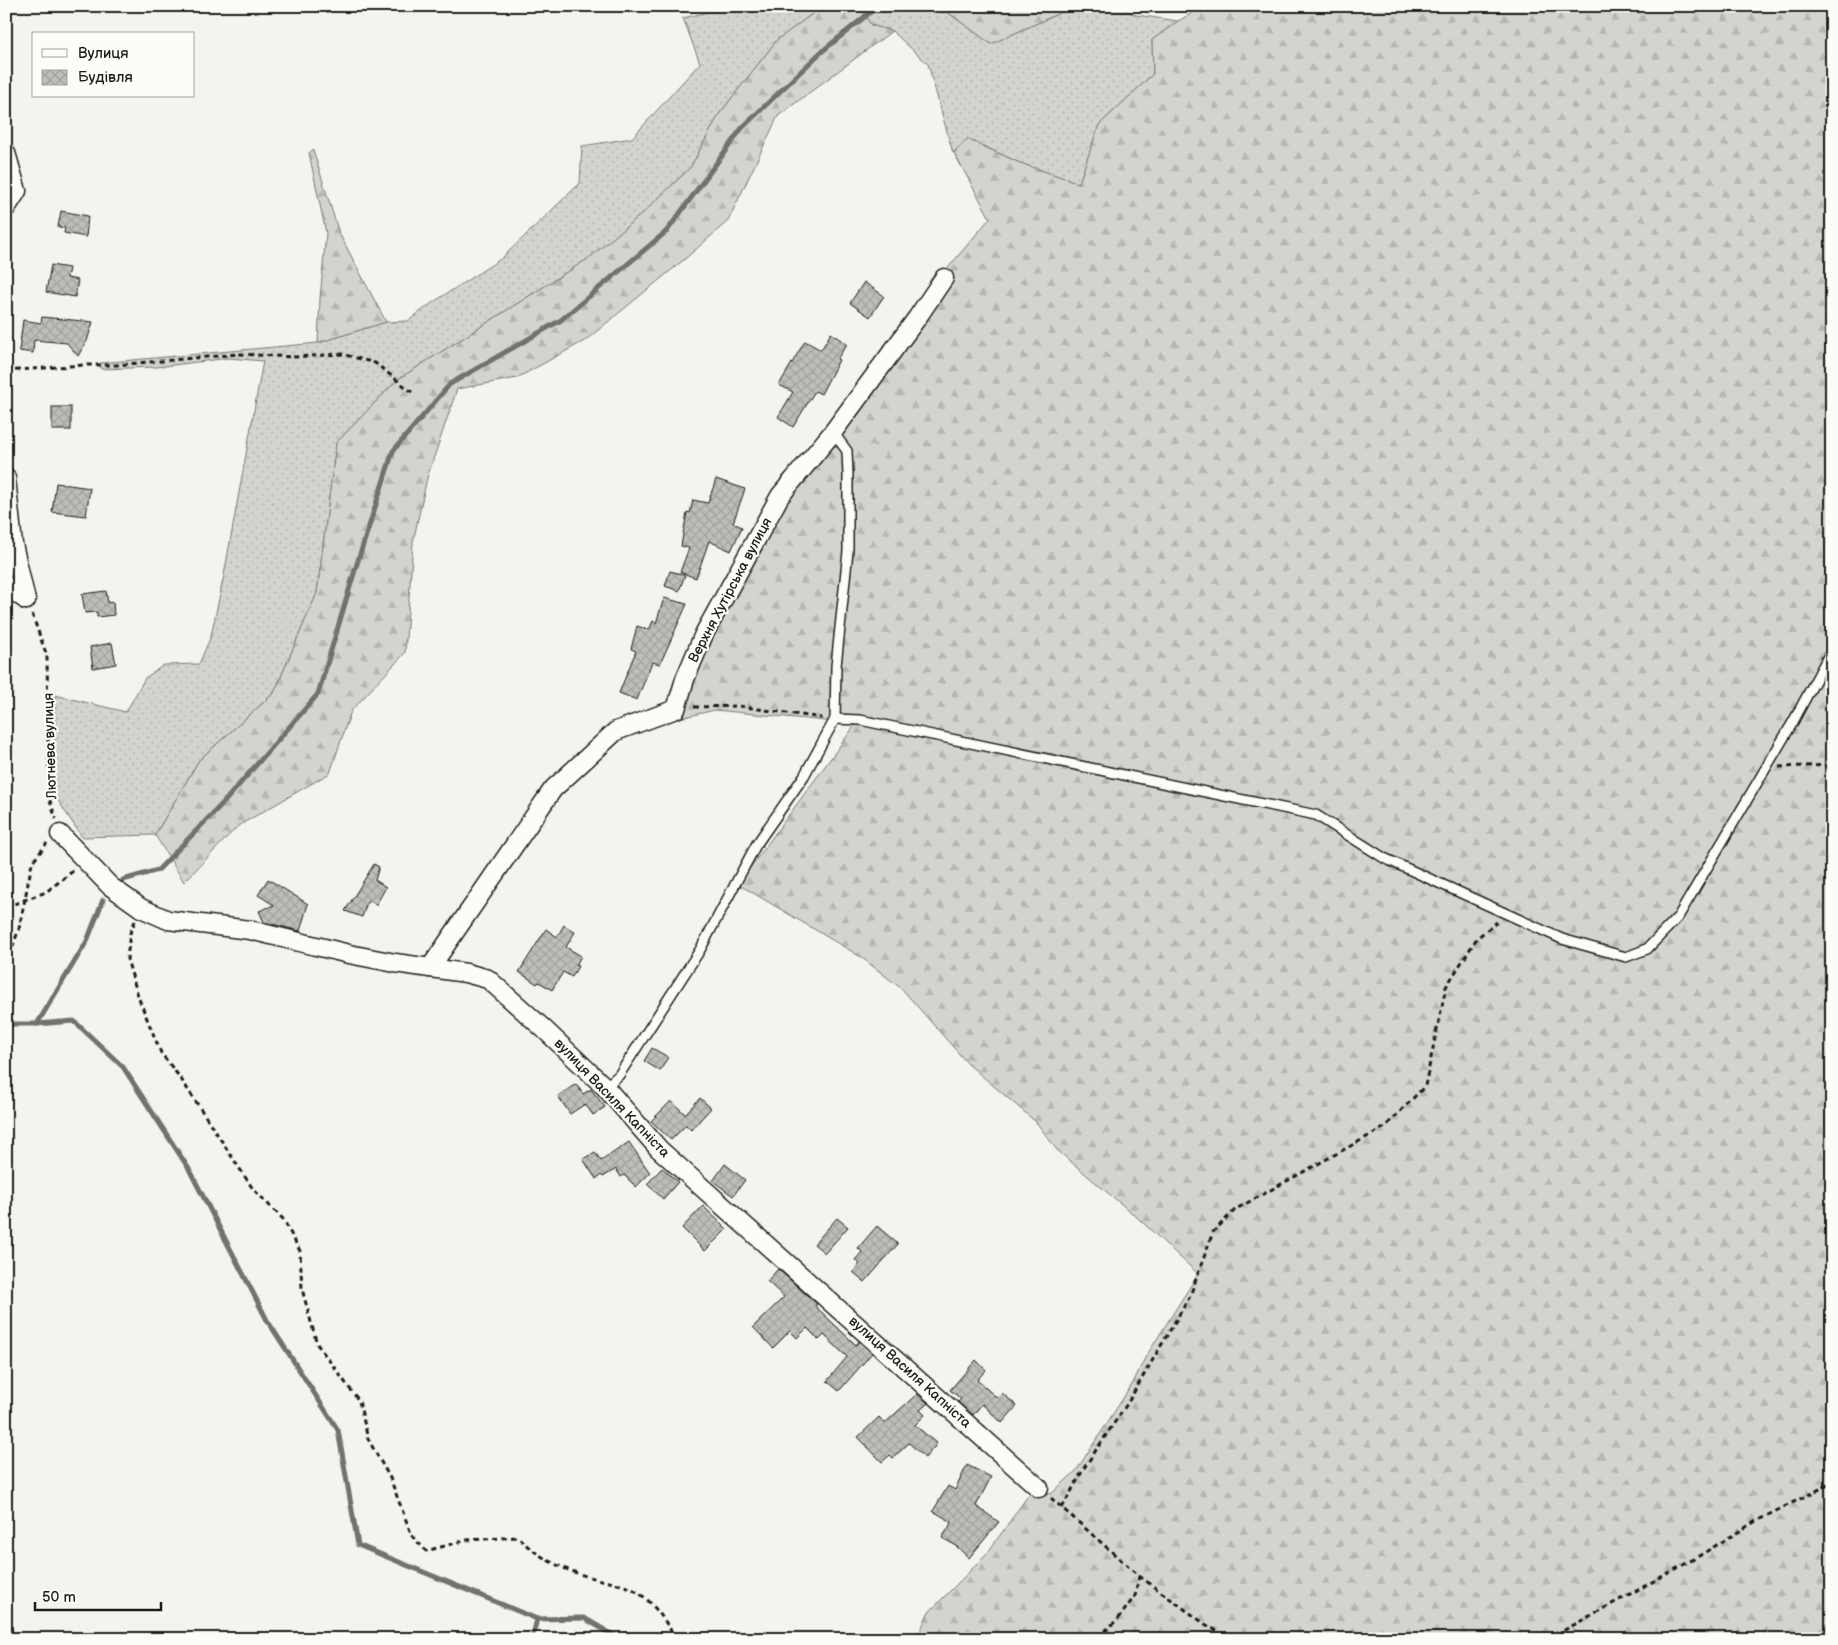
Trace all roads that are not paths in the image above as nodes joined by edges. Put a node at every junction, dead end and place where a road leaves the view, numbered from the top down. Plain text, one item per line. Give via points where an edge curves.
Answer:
1 (6, 153) edge
2 (6, 208) edge
3 (944, 278) dead end
4 (833, 432) junction
5 (6, 478) edge
6 (6, 586) edge
7 (1832, 649) edge
8 (835, 719) junction
9 (60, 834) road end
10 (430, 968) junction
11 (605, 1088) junction
12 (1039, 1488) road end

1 - 2 street via 17,191
3 - 4 street, Верхня Хутірська вулиця
4 - 8 lane via 847,451 848,484 848,551 836,666
4 - 10 street, Верхня Хутірська вулиця via 780,496 704,634 684,679 676,709 616,731 552,789
5 - 6 street via 13,544 26,600
7 - 8 lane via 1793,722 1678,917 1647,949 1626,957 1562,939 1384,858 1316,815 860,720
8 - 11 lane via 804,776 756,845 700,950 618,1075
9 - 10 street, вулиця Василя Капніста via 110,886 141,908 168,920 250,930 358,956
10 - 11 street, вулиця Василя Капніста via 488,979
11 - 12 street, вулиця Василя Капніста via 659,1149

